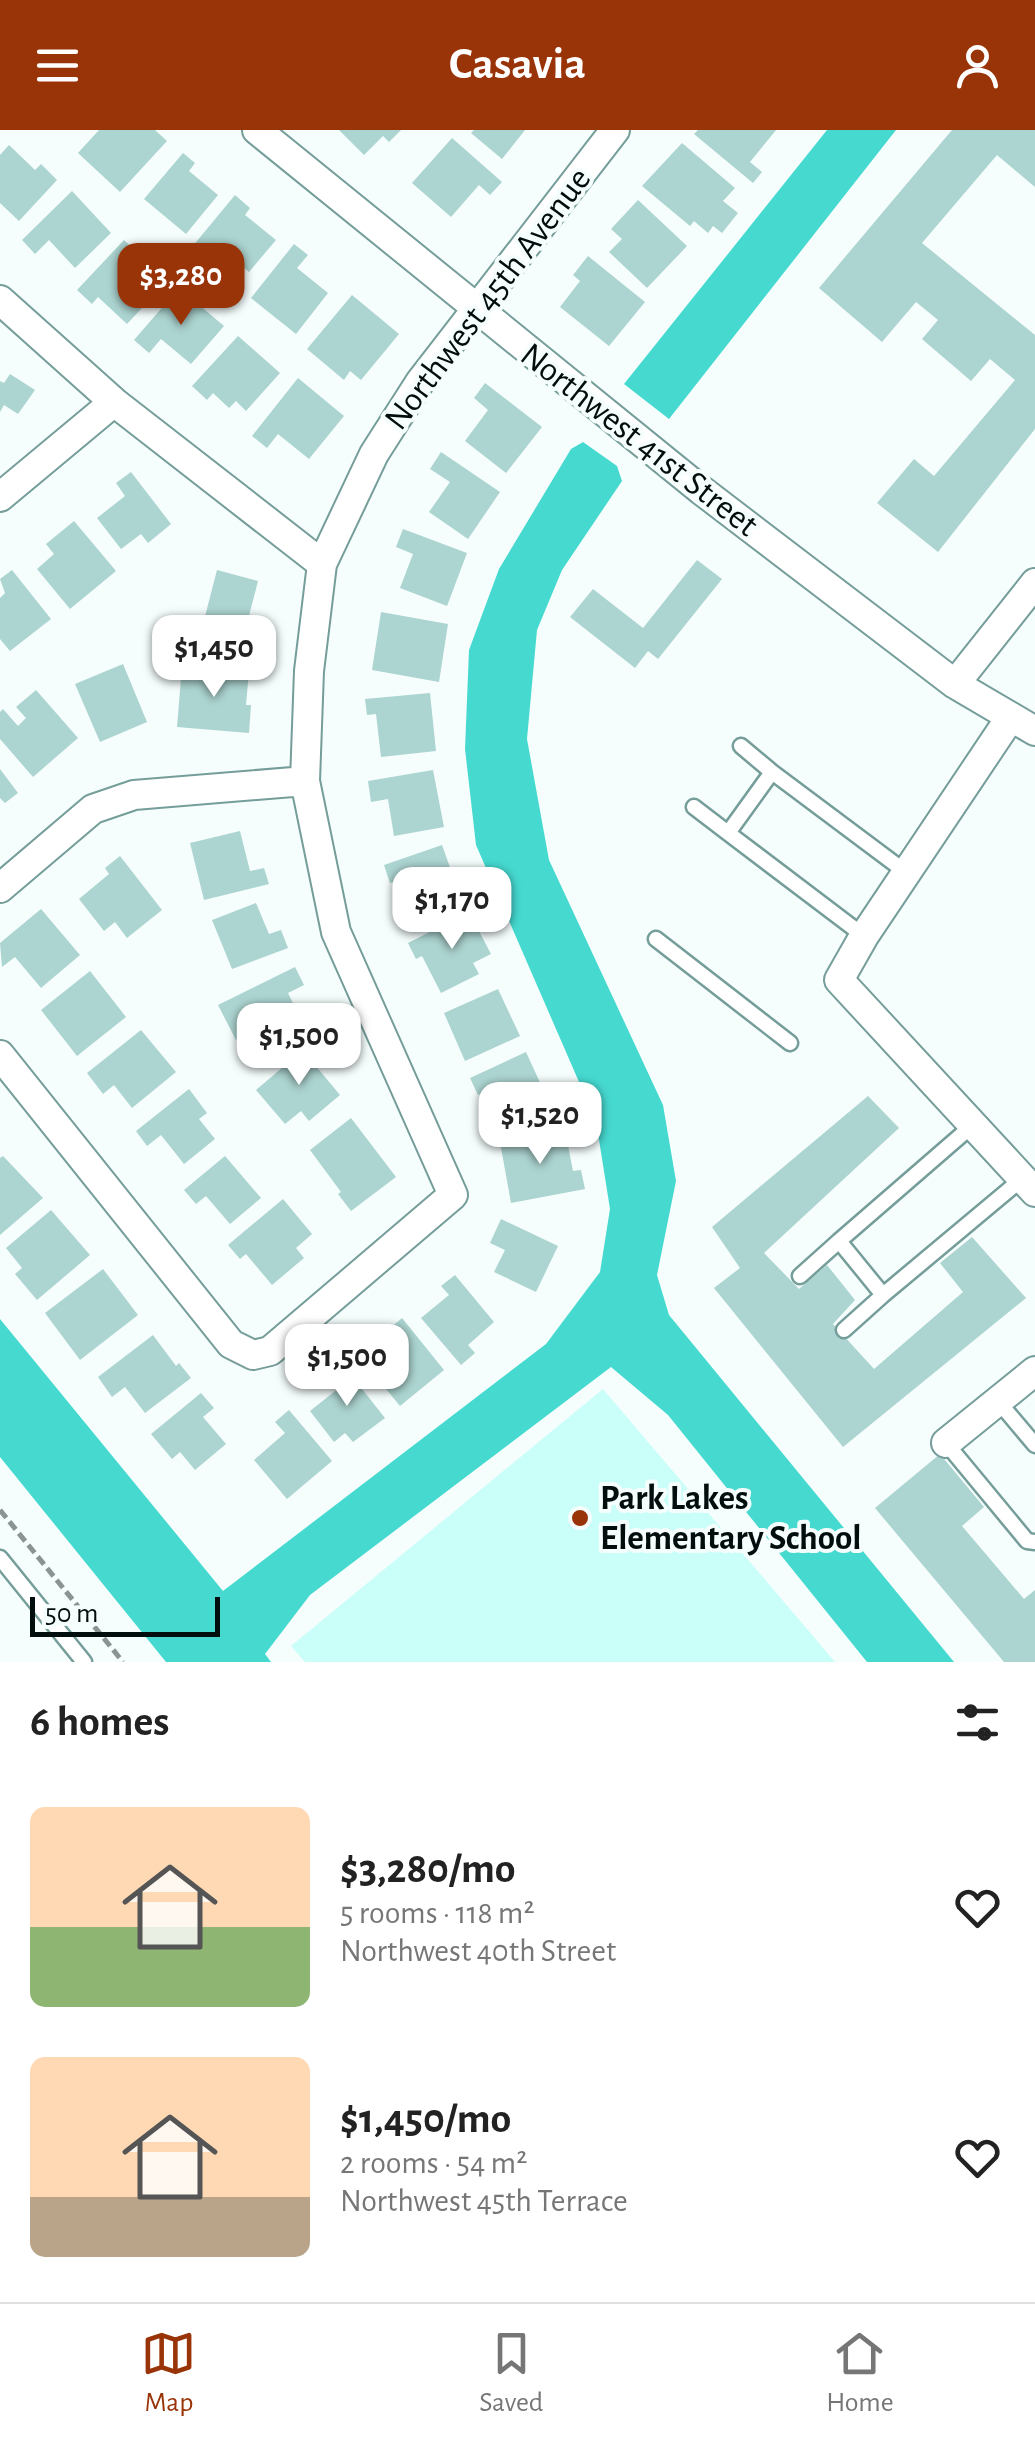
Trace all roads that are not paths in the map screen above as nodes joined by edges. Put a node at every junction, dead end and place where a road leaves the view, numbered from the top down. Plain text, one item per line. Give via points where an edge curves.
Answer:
1 (615, 130) edge
2 (259, 131) edge
3 (0, 300) edge
4 (475, 309) junction
5 (114, 402) junction
6 (0, 497) edge
7 (322, 564) junction
8 (1035, 583) edge
9 (955, 684) junction
10 (1023, 724) edge
11 (741, 746) dead end
12 (772, 772) junction
13 (304, 781) junction
14 (694, 808) dead end
15 (728, 833) junction
16 (906, 874) junction
17 (0, 888) edge
18 (864, 936) junction
19 (656, 938) dead end
20 (790, 1043) dead end
21 (0, 1056) edge
22 (974, 1124) junction
23 (1029, 1185) edge
24 (839, 1242) junction
25 (800, 1276) dead end
26 (884, 1295) junction
27 (844, 1330) dead end
28 (1035, 1371) edge
29 (998, 1401) junction
30 (946, 1443) joint
31 (1035, 1444) edge
32 (1035, 1542) edge
33 (0, 1558) edge
34 (84, 1662) edge

1 - 4 street, Northwest 45th Avenue
2 - 4 street, Northwest 41st Street
3 - 5 street
4 - 7 street, Northwest 45th Avenue via 374,454
4 - 9 street, Northwest 41st Street
5 - 6 street
5 - 7 street
7 - 13 street, Northwest 45th Avenue
8 - 9 street
9 - 10 street, Northwest 41st Street
10 - 16 street
11 - 12 lane
12 - 15 lane
12 - 16 lane
13 - 17 street via 134,795 93,809
13 - 21 street, Northwest 45th Avenue via 336,932 453,1195 270,1351 253,1356 231,1344
14 - 15 lane
15 - 18 lane
16 - 18 street
18 - 22 street via 839,980
19 - 20 lane
22 - 23 street
22 - 24 lane
23 - 26 lane
24 - 25 lane
24 - 26 lane
26 - 27 lane
28 - 29 street
29 - 30 street
29 - 31 lane
30 - 32 lane
33 - 34 lane

